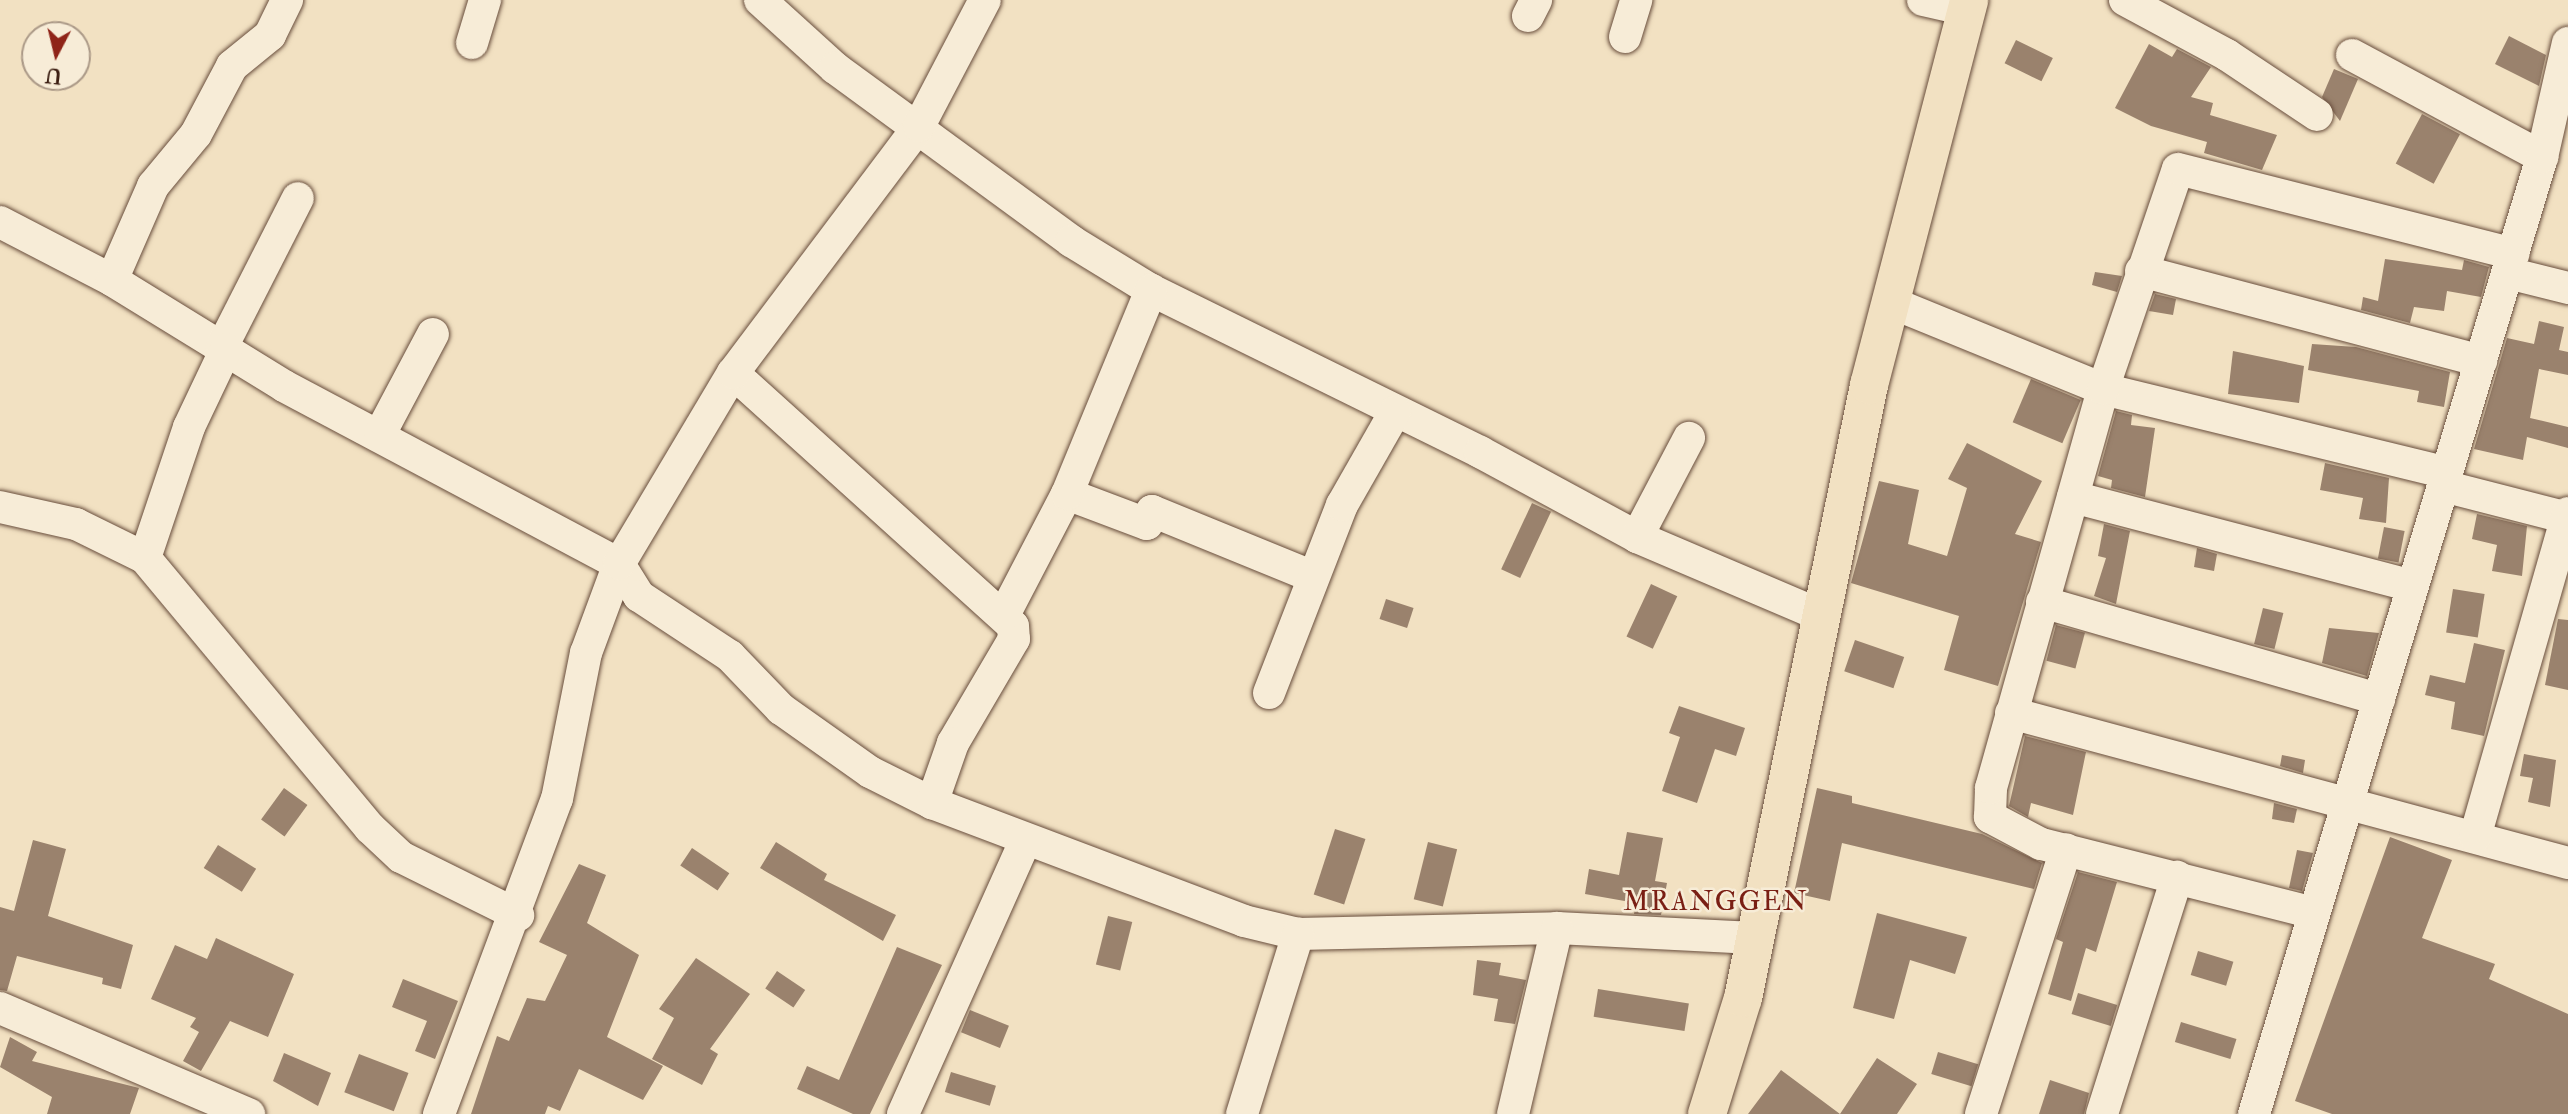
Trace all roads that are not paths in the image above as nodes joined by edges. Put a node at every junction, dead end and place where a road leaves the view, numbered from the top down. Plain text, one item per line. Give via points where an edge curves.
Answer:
1 (287, 0) edge
2 (485, 0) edge
3 (760, 0) edge
4 (985, 0) edge
5 (1636, 0) edge
6 (1923, 0) edge
7 (2125, 0) edge
8 (1968, 5) edge
9 (1625, 37) dead end
10 (472, 43) dead end
11 (2568, 43) edge
12 (2352, 55) dead end
13 (2317, 115) dead end
14 (919, 126) junction
15 (2542, 157) junction
16 (298, 198) dead end
17 (0, 222) edge
18 (2511, 263) junction
19 (2141, 271) junction
20 (111, 280) junction
21 (2568, 288) edge
22 (1151, 290) junction
23 (1890, 302) junction
24 (433, 334) dead end
25 (224, 348) junction
26 (2482, 361) junction
27 (733, 373) junction
28 (2103, 390) junction
29 (1395, 412) junction
30 (380, 434) junction
31 (1689, 438) dead end
32 (2445, 479) junction
33 (1067, 494) junction
34 (2073, 497) junction
35 (0, 507) edge
36 (2567, 516) edge
37 (1637, 537) junction
38 (145, 558) junction
39 (620, 564) junction
40 (1311, 576) junction
41 (2413, 586) junction
42 (2042, 602) junction
43 (1005, 613) junction
44 (1819, 615) junction
45 (1269, 693) dead end
46 (2379, 699) junction
47 (2011, 713) junction
48 (2348, 801) junction
49 (932, 803) junction
50 (2474, 837) junction
51 (1026, 839) junction
52 (2066, 849) junction
53 (2568, 863) edge
54 (2177, 877) junction
55 (2314, 913) junction
56 (518, 915) junction
57 (1557, 928) junction
58 (1298, 934) junction
59 (1754, 938) junction
60 (0, 1008) edge
61 (249, 1114) edge
62 (439, 1114) edge
63 (903, 1114) edge
64 (1242, 1114) edge
65 (1513, 1114) edge
66 (1707, 1114) edge
67 (1981, 1114) edge
68 (2102, 1114) edge
69 (2254, 1114) edge

1 - 20 street via 271,35 232,66 192,140 153,186
2 - 10 street
3 - 14 street via 835,68
4 - 14 street
5 - 9 street
6 - 8 street
7 - 13 street via 2227,55
8 - 23 main road
11 - 15 street
12 - 15 street
14 - 22 street via 1071,241
14 - 27 street
15 - 18 street
16 - 25 street
17 - 20 street
18 - 19 street via 2185,169 2169,181
18 - 21 street
18 - 26 street
19 - 26 street
19 - 28 street
20 - 25 street
22 - 29 street
22 - 33 street
23 - 28 street
23 - 44 main road
24 - 30 street
25 - 30 street
25 - 38 street via 189,427
26 - 32 street
27 - 39 street
27 - 43 street
28 - 32 street
28 - 34 street
29 - 37 street
29 - 40 street via 1342,505
30 - 39 street
31 - 37 street
32 - 36 street
32 - 41 street
33 - 40 street via 1147,524 1152,511
33 - 43 street
34 - 41 street
34 - 42 street
35 - 38 street via 76,524
36 - 50 street
37 - 44 street
38 - 56 street via 370,828 401,857
39 - 49 street via 639,596 730,656 781,709 870,772
39 - 56 street via 586,653 557,799
40 - 45 street
41 - 46 street
42 - 46 street
42 - 47 street
43 - 49 street via 1014,639 953,743
44 - 59 main road
46 - 48 street
47 - 48 street
47 - 52 street via 1987,806 1990,817 2013,833
48 - 50 street
48 - 55 street
49 - 51 street
50 - 53 street
51 - 58 street via 1244,921
51 - 63 street
52 - 54 street
52 - 67 street
54 - 55 street
54 - 68 street
55 - 69 street
56 - 62 street
57 - 58 street
57 - 59 street
57 - 65 street
58 - 64 street
59 - 66 main road
60 - 61 street

